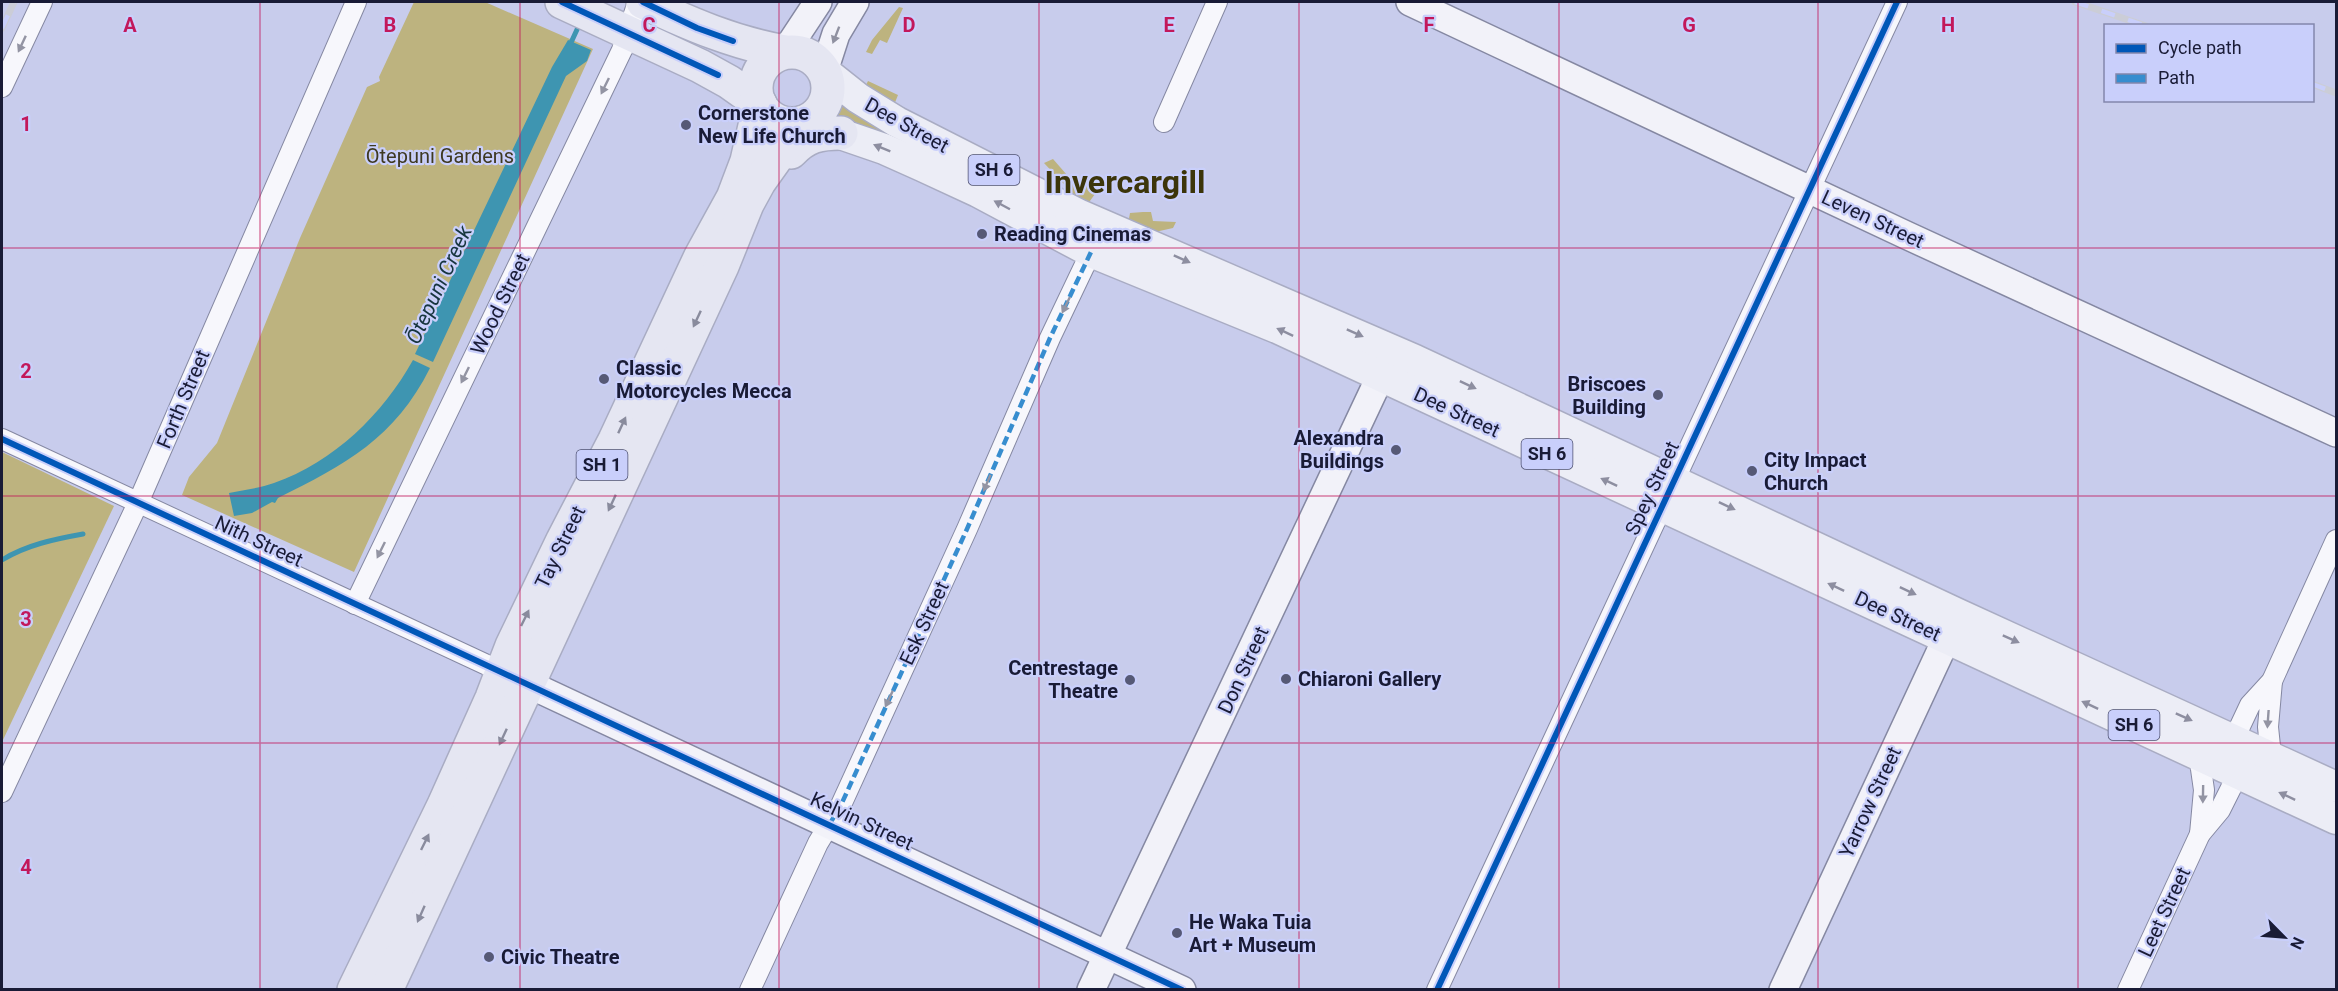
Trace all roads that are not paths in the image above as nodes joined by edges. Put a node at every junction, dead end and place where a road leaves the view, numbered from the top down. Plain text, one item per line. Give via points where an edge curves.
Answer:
1 (42, 2) edge
2 (356, 2) edge
3 (640, 2) edge
4 (818, 2) edge
5 (855, 2) edge
6 (1217, 2) edge
7 (1410, 2) edge
8 (1897, 2) edge
9 (594, 16) edge
10 (786, 52) junction
11 (824, 71) junction
12 (718, 75) junction
13 (2, 87) edge
14 (760, 104) junction
15 (1164, 122) dead end
16 (801, 123) junction
17 (841, 133) junction
18 (1810, 189) junction
19 (1091, 252) junction
20 (711, 262) junction
21 (1393, 350) junction
22 (1381, 377) junction
23 (2337, 433) edge
24 (2, 440) edge
25 (1668, 494) junction
26 (138, 503) junction
27 (2337, 540) edge
28 (355, 604) junction
29 (1952, 627) junction
30 (515, 678) junction
31 (2271, 681) junction
32 (2234, 740) junction
33 (2199, 755) junction
34 (2271, 756) junction
35 (2238, 774) junction
36 (2337, 787) edge
37 (2, 792) edge
38 (2337, 819) edge
39 (829, 825) junction
40 (2200, 834) junction
41 (1107, 954) junction
42 (354, 990) edge
43 (386, 990) edge
44 (750, 990) edge
45 (1091, 990) edge
46 (1182, 990) edge
47 (1437, 990) edge
48 (1783, 990) edge
49 (2128, 990) edge

1 -> 13 street
2 - 26 street, Forth Street
3 - 9 street, Wood Street
3 - 10 highway via 714,34
4 - 10 street
5 -> 11 street via 836,34
6 - 15 street
7 - 18 street, Leven Street
8 - 18 street, Spey Street
9 - 12 highway
9 -> 28 street, Wood Street via 622,50
10 - 11 highway via 812,58
10 - 14 highway, SH 1 via 775,56 760,72 756,94
11 - 16 highway, SH 1 via 828,92 825,103 819,112
11 -> 21 main road, Dee Street / SH 6 via 897,122 1080,215
12 - 14 highway
12 - 20 highway via 741,100 745,124
14 - 16 highway via 774,119 787,124
14 - 20 highway, Tay Street / SH 1 via 747,161
16 - 17 main road, Dee Street / SH 6
16 - 20 highway, Tay Street / SH 1 via 759,182
19 -> 17 main road, Dee Street / SH 6 via 955,181
17 - 20 highway via 809,137 792,151
18 - 23 street, Leven Street
18 - 25 street, Spey Street
22 -> 19 main road, Dee Street / SH 6 via 1227,306
19 -> 39 street, Esk Street
20 - 30 highway, Tay Street / SH 1
21 - 22 street, Don Street
21 -> 25 main road, Dee Street / SH 6
25 -> 22 main road, Dee Street / SH 6
22 - 41 street, Don Street
24 - 26 street, Nith Street
25 - 29 main road, Dee Street / SH 6
25 - 47 street, Spey Street
26 - 28 street, Nith Street
26 - 37 street, Forth Street
27 - 31 street
28 - 30 street, Nith Street
29 -> 32 main road, Dee Street / SH 6
33 -> 29 main road, Dee Street / SH 6
29 - 48 street, Yarrow Street
30 - 39 street, Kelvin Street
42 -> 30 highway, Tay Street / SH 1 via 444,805
30 -> 43 highway, Tay Street / SH 1
31 - 32 street via 2250,705
31 -> 34 street
32 - 34 main road, Dee Street / SH 6
32 - 35 street
33 - 35 main road, Dee Street / SH 6
33 -> 40 street, Leet Street via 2204,790
34 - 36 main road, Dee Street / SH 6
38 -> 35 main road, Dee Street / SH 6
35 - 40 street, Leet Street via 2220,810
39 - 41 street, Kelvin Street
39 - 44 street, Esk Street
40 - 49 street, Leet Street
41 - 45 street, Don Street
41 - 46 street, Kelvin Street

